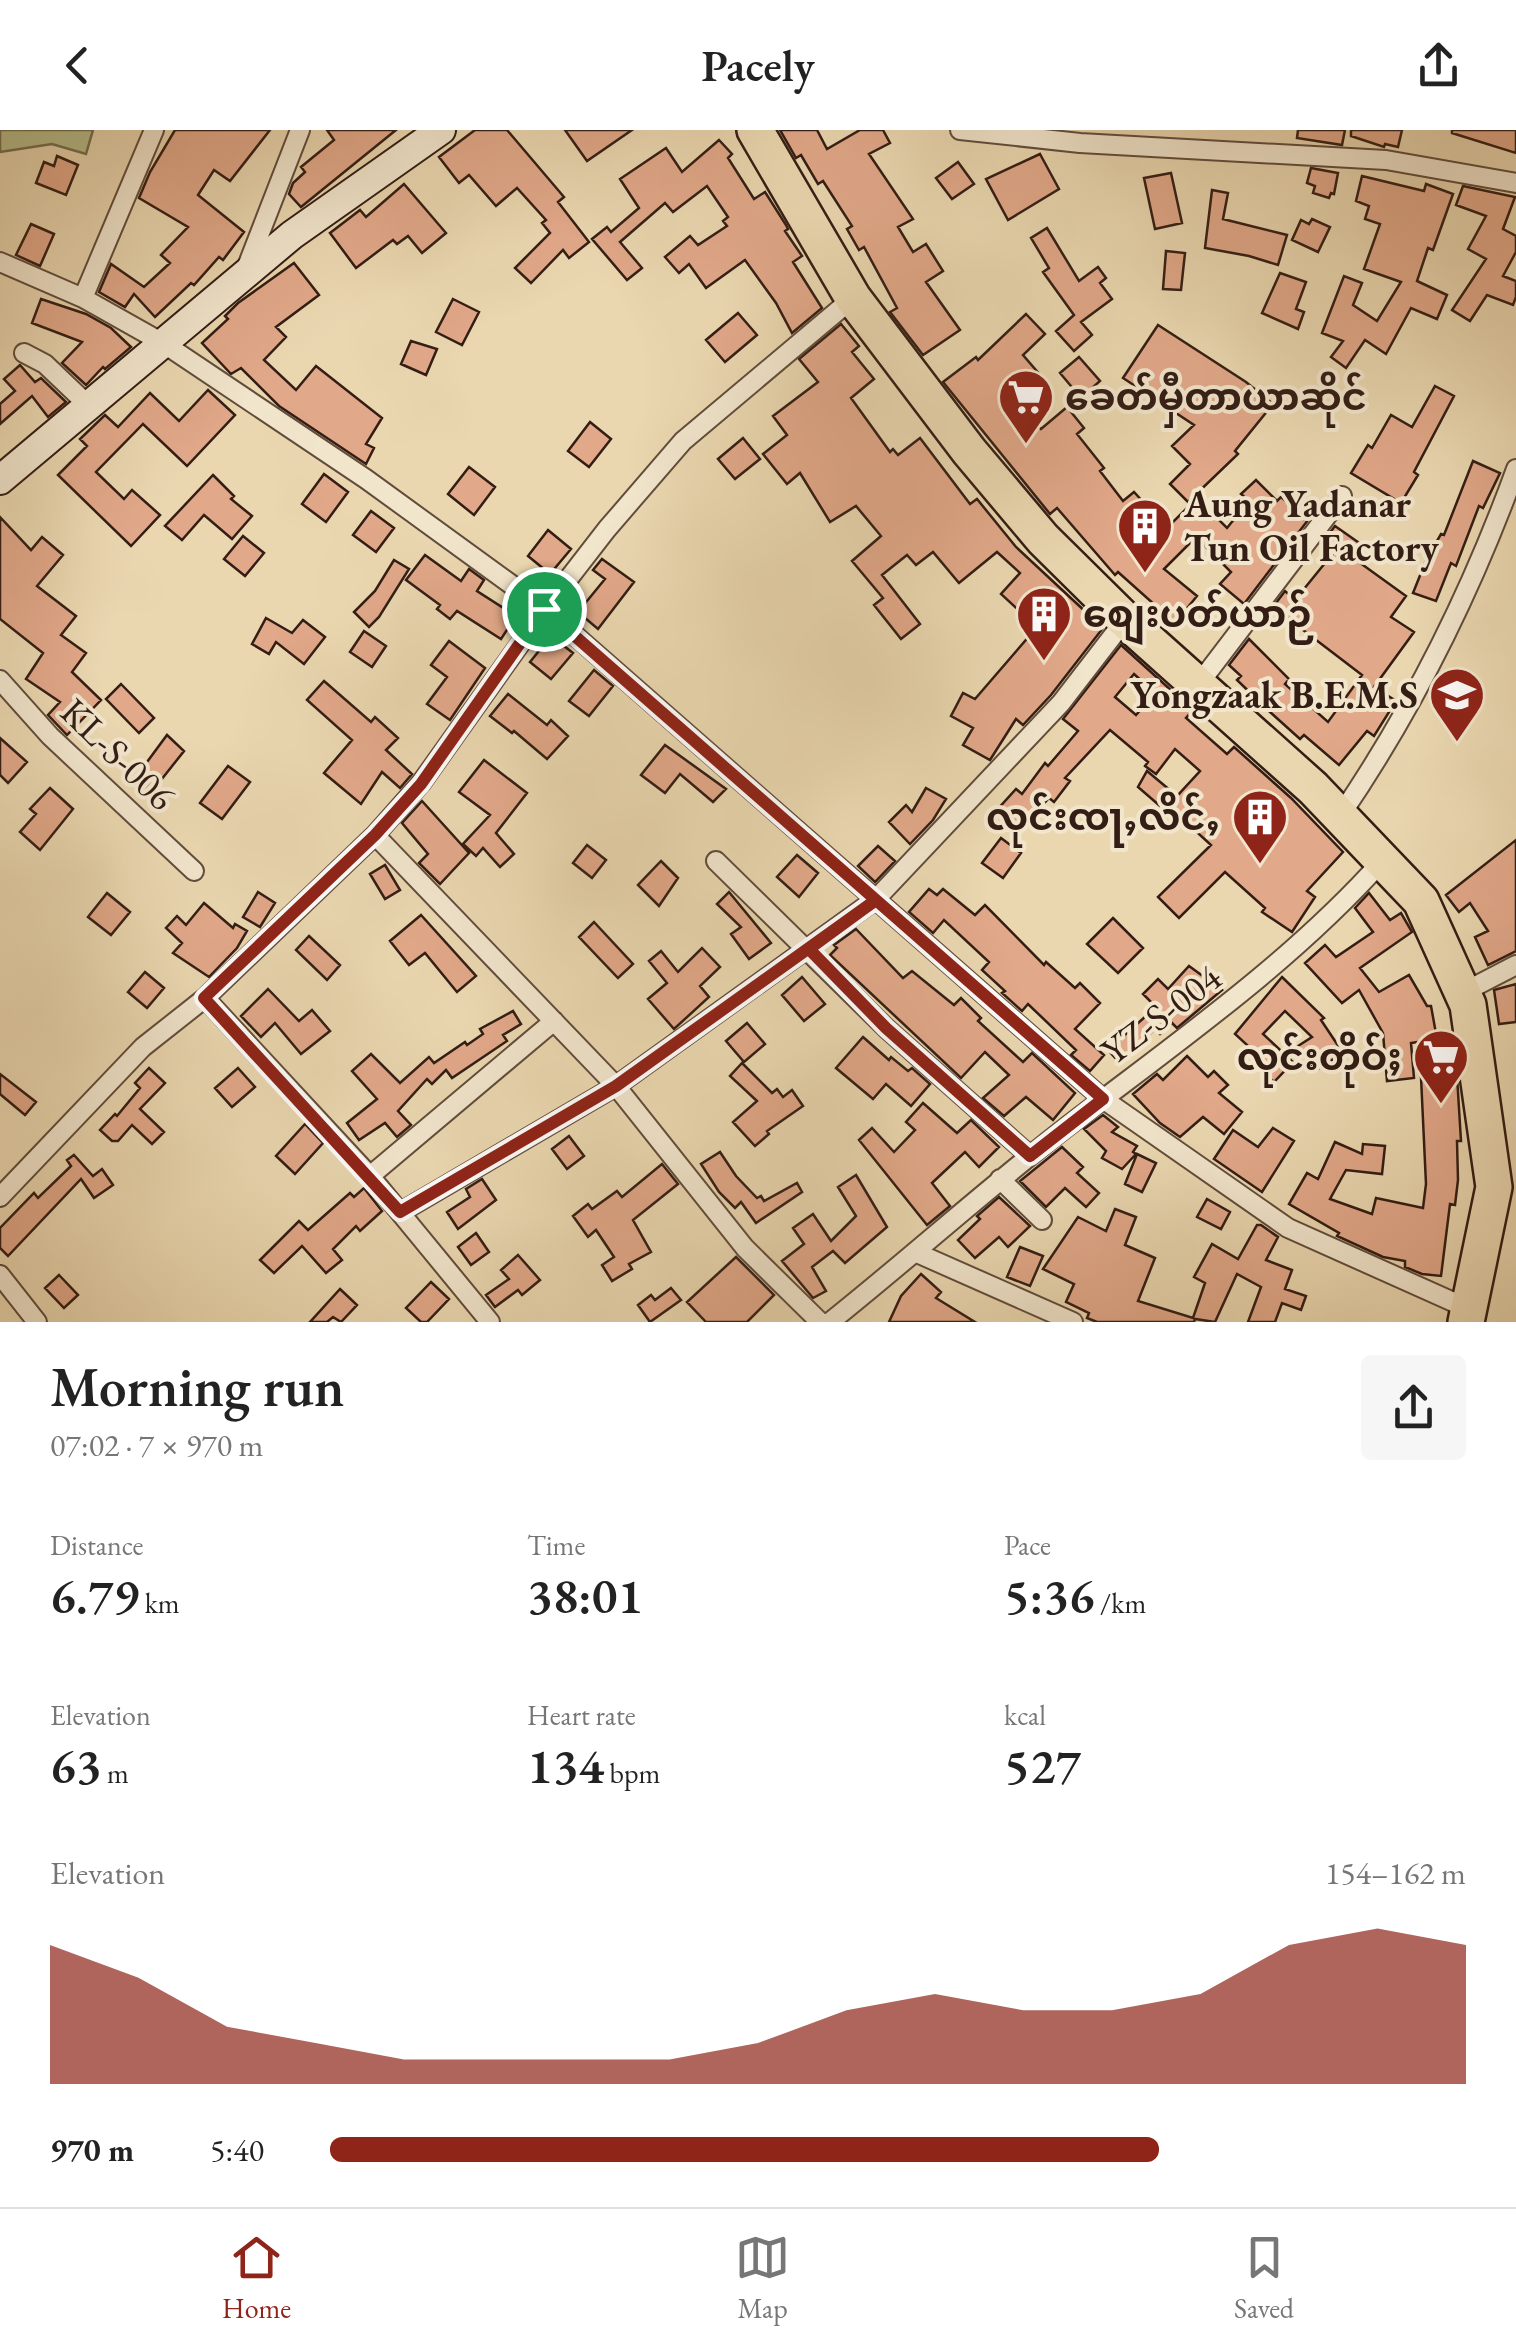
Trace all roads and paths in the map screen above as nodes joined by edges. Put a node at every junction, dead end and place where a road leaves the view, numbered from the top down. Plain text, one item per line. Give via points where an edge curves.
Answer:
1 (154, 130) edge
2 (300, 130) edge
3 (441, 130) edge
4 (755, 130) edge
5 (960, 130) edge
6 (1516, 183) edge
7 (0, 262) edge
8 (244, 273) junction
9 (83, 298) junction
10 (853, 298) junction
11 (162, 343) junction
12 (24, 353) dead end
13 (89, 406) junction
14 (1516, 468) edge
15 (0, 480) edge
16 (1342, 496) dead end
17 (544, 609) junction
18 (1126, 620) junction
19 (0, 680) edge
20 (1198, 685) junction
21 (1340, 816) junction
22 (375, 835) junction
23 (1383, 860) junction
24 (716, 861) dead end
25 (194, 871) dead end
26 (876, 900) junction
27 (809, 949) junction
28 (1516, 965) edge
29 (1464, 992) junction
30 (204, 998) junction
31 (554, 1020) junction
32 (616, 1086) junction
33 (1103, 1099) junction
34 (1030, 1156) junction
35 (370, 1176) junction
36 (1000, 1179) junction
37 (1505, 1187) edge
38 (0, 1197) edge
39 (400, 1212) junction
40 (1042, 1220) dead end
41 (917, 1253) junction
42 (3, 1284) edge
43 (1468, 1315) edge
44 (38, 1322) edge
45 (490, 1322) edge
46 (820, 1322) edge
47 (830, 1322) edge
48 (1073, 1322) edge

1 - 9 street
2 - 8 street
3 - 8 street
4 - 10 highway
5 - 6 street via 1386,160
7 - 9 street
8 - 11 street
9 - 11 street
10 - 17 street via 683,441
10 - 18 highway via 969,451
11 - 13 street
11 - 17 street
12 - 13 street
13 - 15 street
14 - 21 street via 1490,541 1395,732
16 - 20 street
17 - 22 street via 421,784
17 - 26 street
18 - 20 highway
18 - 26 street via 1061,702
19 - 25 street, KL-S-006
20 - 21 highway
21 - 23 highway
22 - 30 street
22 - 31 street
23 - 29 highway via 1421,901
23 - 33 street, YZ-S-004 via 1243,994
24 - 27 street
26 - 27 street
26 - 33 street
27 - 32 street
27 - 34 street via 886,1028
28 - 29 street
29 - 37 highway
30 - 35 street
30 - 38 street via 143,1047
31 - 32 street
31 - 35 street
32 - 39 street
32 - 46 street via 745,1248
33 - 34 street, YZ-S-004
33 - 43 street via 1288,1228
34 - 36 street, YZ-S-004
35 - 39 street
36 - 40 street
36 - 41 street, YZ-S-004
37 - 43 highway
39 - 45 street
41 - 47 street, YZ-S-004
41 - 48 street
42 - 44 street

